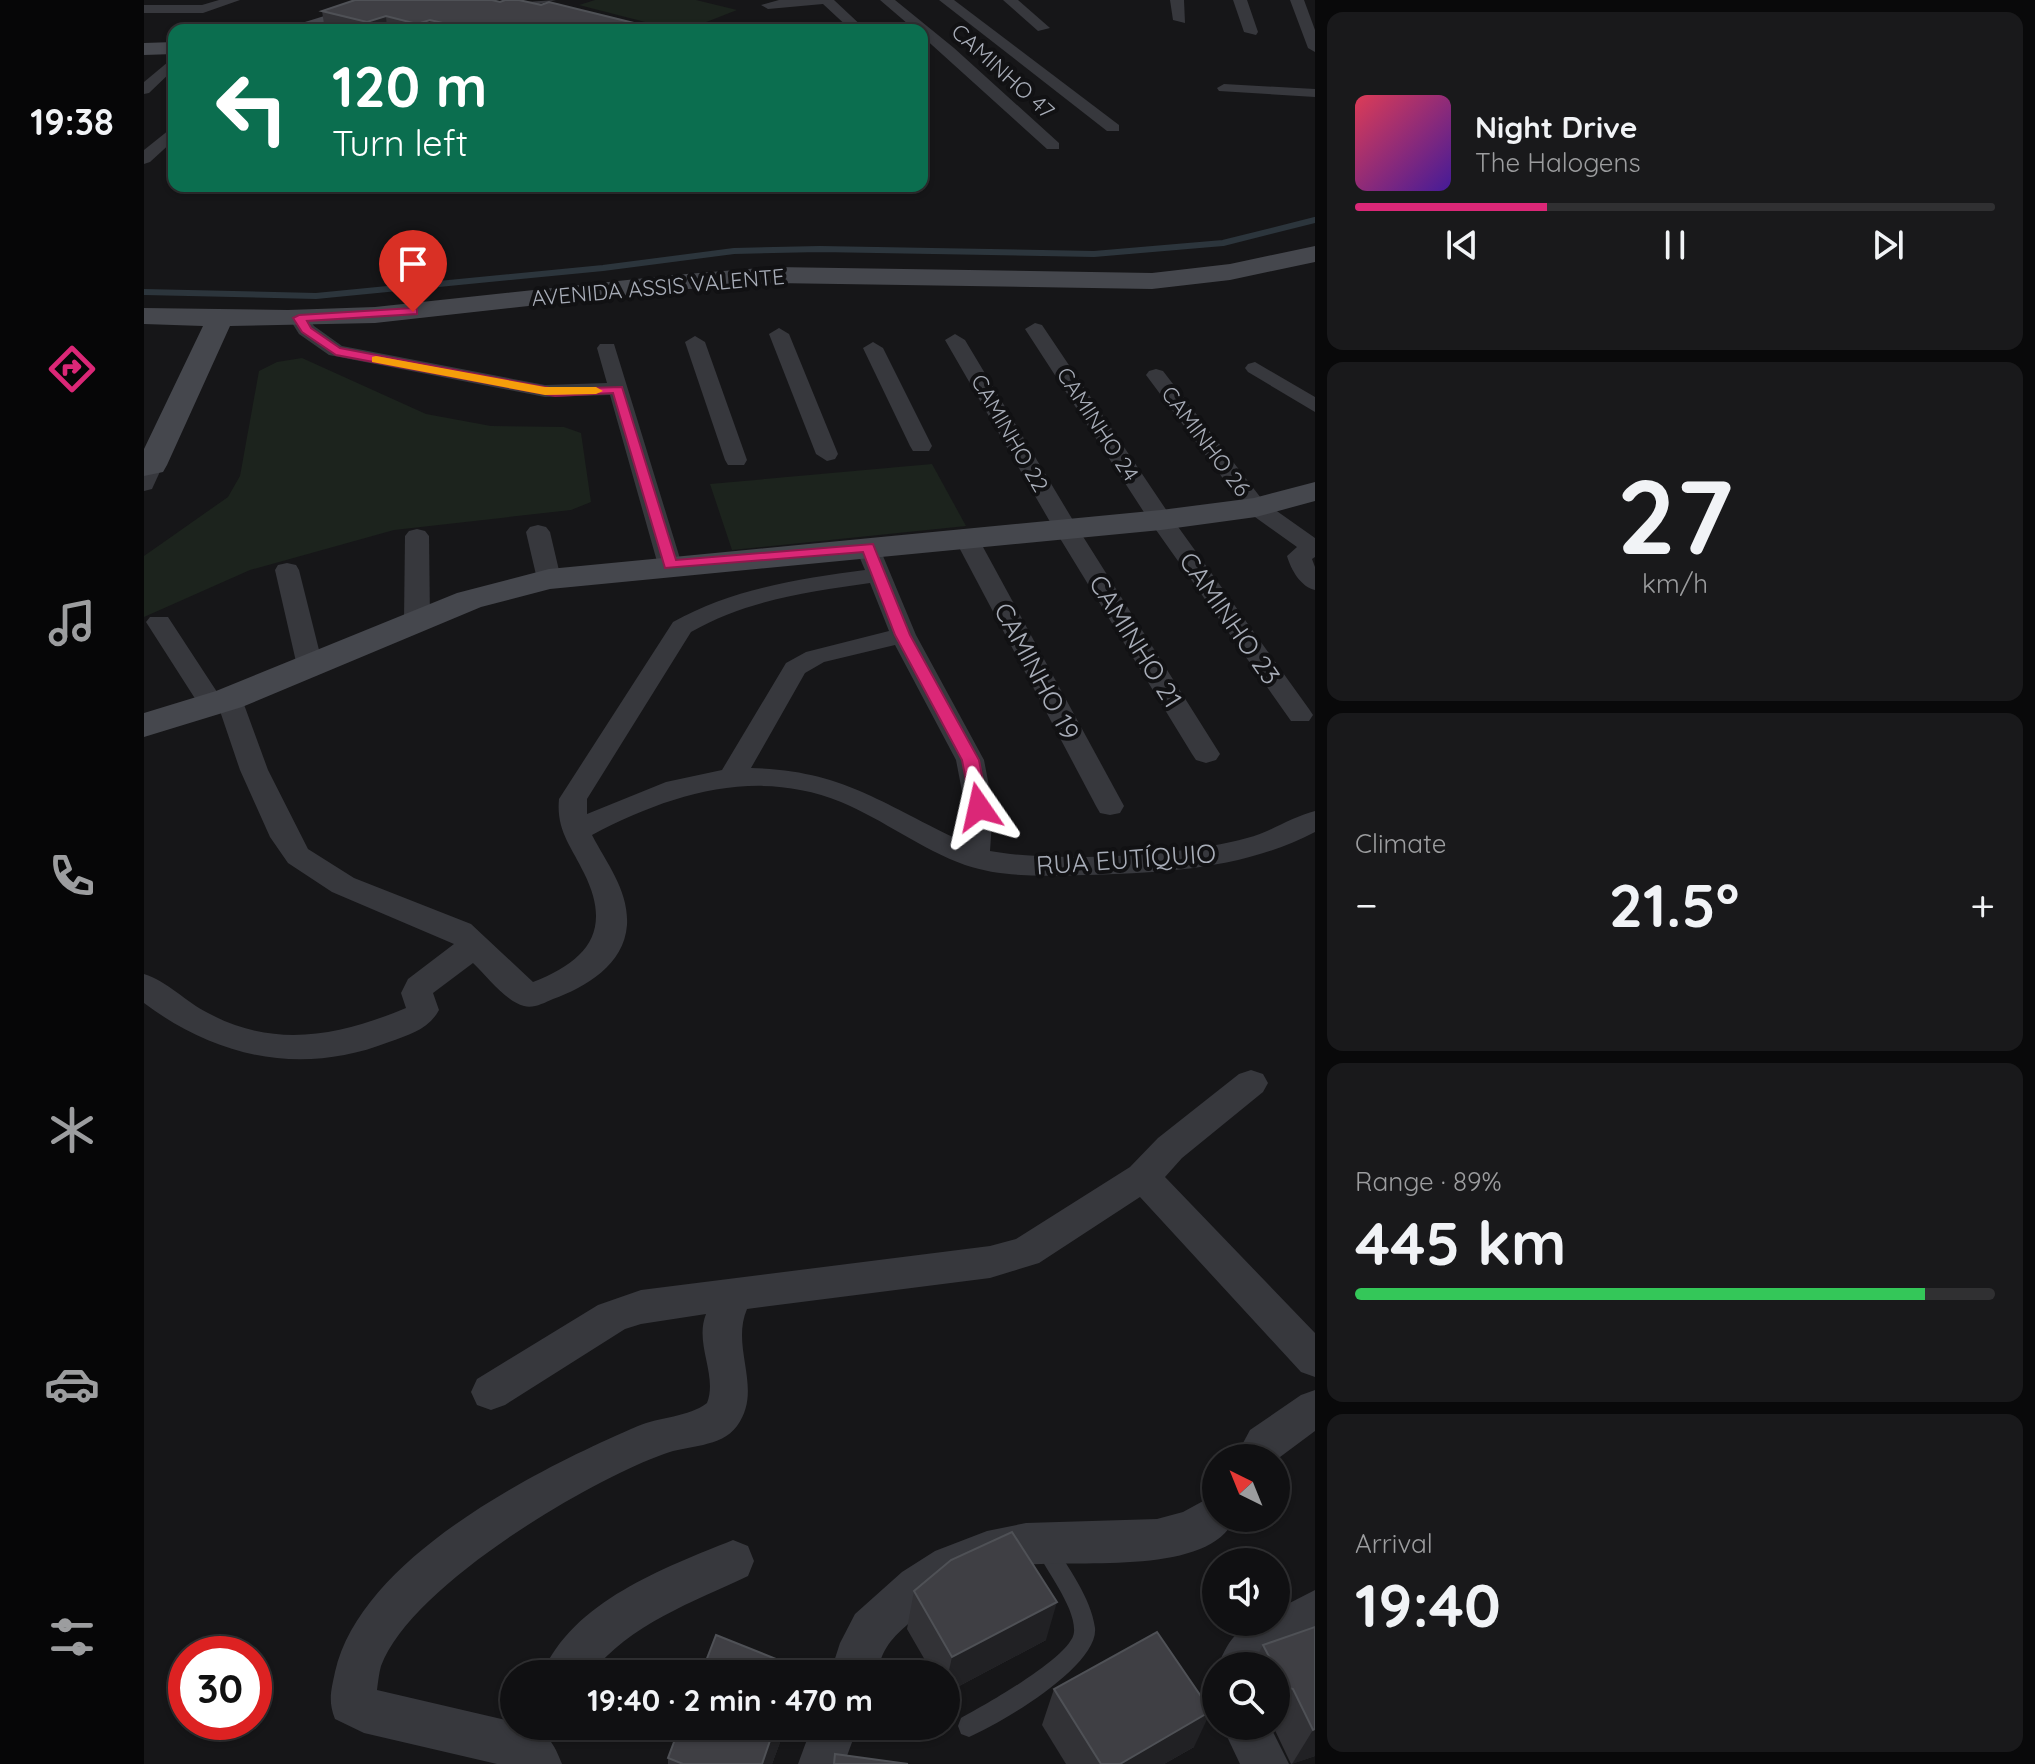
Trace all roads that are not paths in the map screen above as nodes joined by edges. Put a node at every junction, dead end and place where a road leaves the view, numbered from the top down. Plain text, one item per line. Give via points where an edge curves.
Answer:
1 (233, 0) edge
2 (490, 0) edge
3 (549, 0) edge
4 (824, 0) edge
5 (887, 0) edge
6 (946, 0) edge
7 (1010, 0) edge
8 (1177, 0) edge
9 (1240, 0) edge
10 (1297, 0) edge
11 (386, 1) edge
12 (768, 5) dead end
13 (509, 7) junction
14 (144, 9) edge
15 (495, 17) edge
16 (1180, 20) dead end
17 (317, 24) edge
18 (852, 24) edge
19 (914, 24) edge
20 (1043, 28) dead end
21 (1251, 32) dead end
22 (928, 36) edge
23 (168, 48) edge
24 (1315, 48) edge
25 (144, 49) edge
26 (168, 67) edge
27 (1224, 88) dead end
28 (144, 90) edge
29 (1315, 93) edge
30 (1113, 128) dead end
31 (168, 137) edge
32 (1053, 146) dead end
33 (144, 159) edge
34 (1315, 254) edge
35 (144, 316) edge
36 (220, 318) junction
37 (299, 318) junction
38 (1035, 329) dead end
39 (779, 334) dead end
40 (955, 340) dead end
41 (695, 342) dead end
42 (607, 348) dead end
43 (873, 348) dead end
44 (1255, 368) dead end
45 (1156, 375) dead end
46 (618, 389) junction
47 (1315, 406) edge
48 (921, 446) dead end
49 (827, 454) dead end
50 (736, 460) dead end
51 (147, 472) edge
52 (1315, 491) edge
53 (1256, 507) junction
54 (1161, 520) junction
55 (1065, 527) junction
56 (538, 532) dead end
57 (417, 536) dead end
58 (965, 536) junction
59 (1314, 549) edge
60 (873, 561) junction
61 (670, 565) junction
62 (287, 570) dead end
63 (549, 579) junction
64 (1315, 583) edge
65 (417, 621) junction
66 (159, 622) dead end
67 (903, 635) junction
68 (310, 666) junction
69 (220, 702) junction
70 (1300, 715) dead end
71 (144, 725) edge
72 (1206, 754) dead end
73 (732, 777) junction
74 (1110, 806) dead end
75 (1315, 820) edge
76 (575, 832) junction
77 (975, 857) junction
78 (476, 944) junction
79 (144, 986) edge
80 (1251, 1083) dead end
81 (1143, 1177) junction
82 (735, 1294) junction
83 (1315, 1360) edge
84 (491, 1392) dead end
85 (1315, 1408) edge
86 (1263, 1444) edge
87 (1202, 1524) edge
88 (1042, 1542) junction
89 (733, 1561) dead end
90 (1315, 1612) edge
91 (1250, 1652) edge
92 (574, 1660) edge
93 (857, 1660) edge
94 (969, 1726) dead end
95 (830, 1740) edge
96 (1253, 1740) edge
97 (535, 1746) edge
98 (821, 1764) edge
99 (1266, 1764) edge

1 - 14 street via 203,9
2 - 13 street
3 - 13 street
4 - 12 street
4 - 18 street
5 - 19 street, CAMINHO 47
6 - 30 street
7 - 20 street
8 - 16 street
9 - 21 street
10 - 24 street
11 - 17 main road
13 - 15 street via 511,11
22 - 32 street, CAMINHO 47
23 - 25 main road
26 - 28 street
27 - 29 street
31 - 33 street
34 - 37 main road, AVENIDA ASSIS VALENTE via 1161,281 774,275 401,313
35 - 36 main road, AVENIDA ASSIS VALENTE
36 - 37 main road, AVENIDA ASSIS VALENTE
36 - 51 main road
37 - 46 street via 306,330 336,351 555,392
38 - 54 street, CAMINHO 24
39 - 49 street
40 - 55 street, CAMINHO 22
41 - 50 street
42 - 46 street
43 - 48 street
44 - 47 street
45 - 53 street, CAMINHO 26
46 - 61 street
52 - 53 main road
53 - 54 main road
53 - 59 street, CAMINHO 26
54 - 55 main road
54 - 70 street, CAMINHO 23
55 - 58 main road
55 - 72 street, CAMINHO 21
56 - 63 street
57 - 65 street
58 - 60 main road
58 - 74 street, CAMINHO 19
59 - 64 street via 1299,561
60 - 61 main road
60 - 67 street
60 - 76 street via 707,613 682,627 578,788 571,809
61 - 63 main road
62 - 68 street
63 - 65 main road via 469,600
65 - 68 main road
66 - 69 street
67 - 73 street via 815,657 795,668
67 - 77 street via 970,760 979,807
68 - 69 main road
69 - 71 main road
69 - 78 street via 298,856 343,885 460,932
73 - 76 street, RUA EUTÍQUIO via 661,792
73 - 77 street, RUA EUTÍQUIO via 764,775 823,785
75 - 77 street, RUA EUTÍQUIO via 1291,835 1220,855 1027,866
76 - 78 street via 604,884 611,915 610,936 594,965 564,984 528,996
78 - 79 street via 419,987 419,1016 352,1042 284,1048 243,1044 204,1028
80 - 81 street via 1170,1148
81 - 82 street via 1012,1258
81 - 83 street
82 - 84 street via 641,1307 612,1317
82 - 97 street via 721,1330 729,1400 720,1417 661,1435 538,1494 458,1549 397,1600 365,1648 351,1703
85 - 86 street
87 - 88 street via 1179,1535 1131,1543
88 - 93 street via 1003,1546 954,1563 915,1587 865,1636
88 - 94 lane via 1072,1598 1085,1632 1082,1645 1069,1661
89 - 92 street via 622,1618
90 - 91 street
95 - 98 street
96 - 99 street

